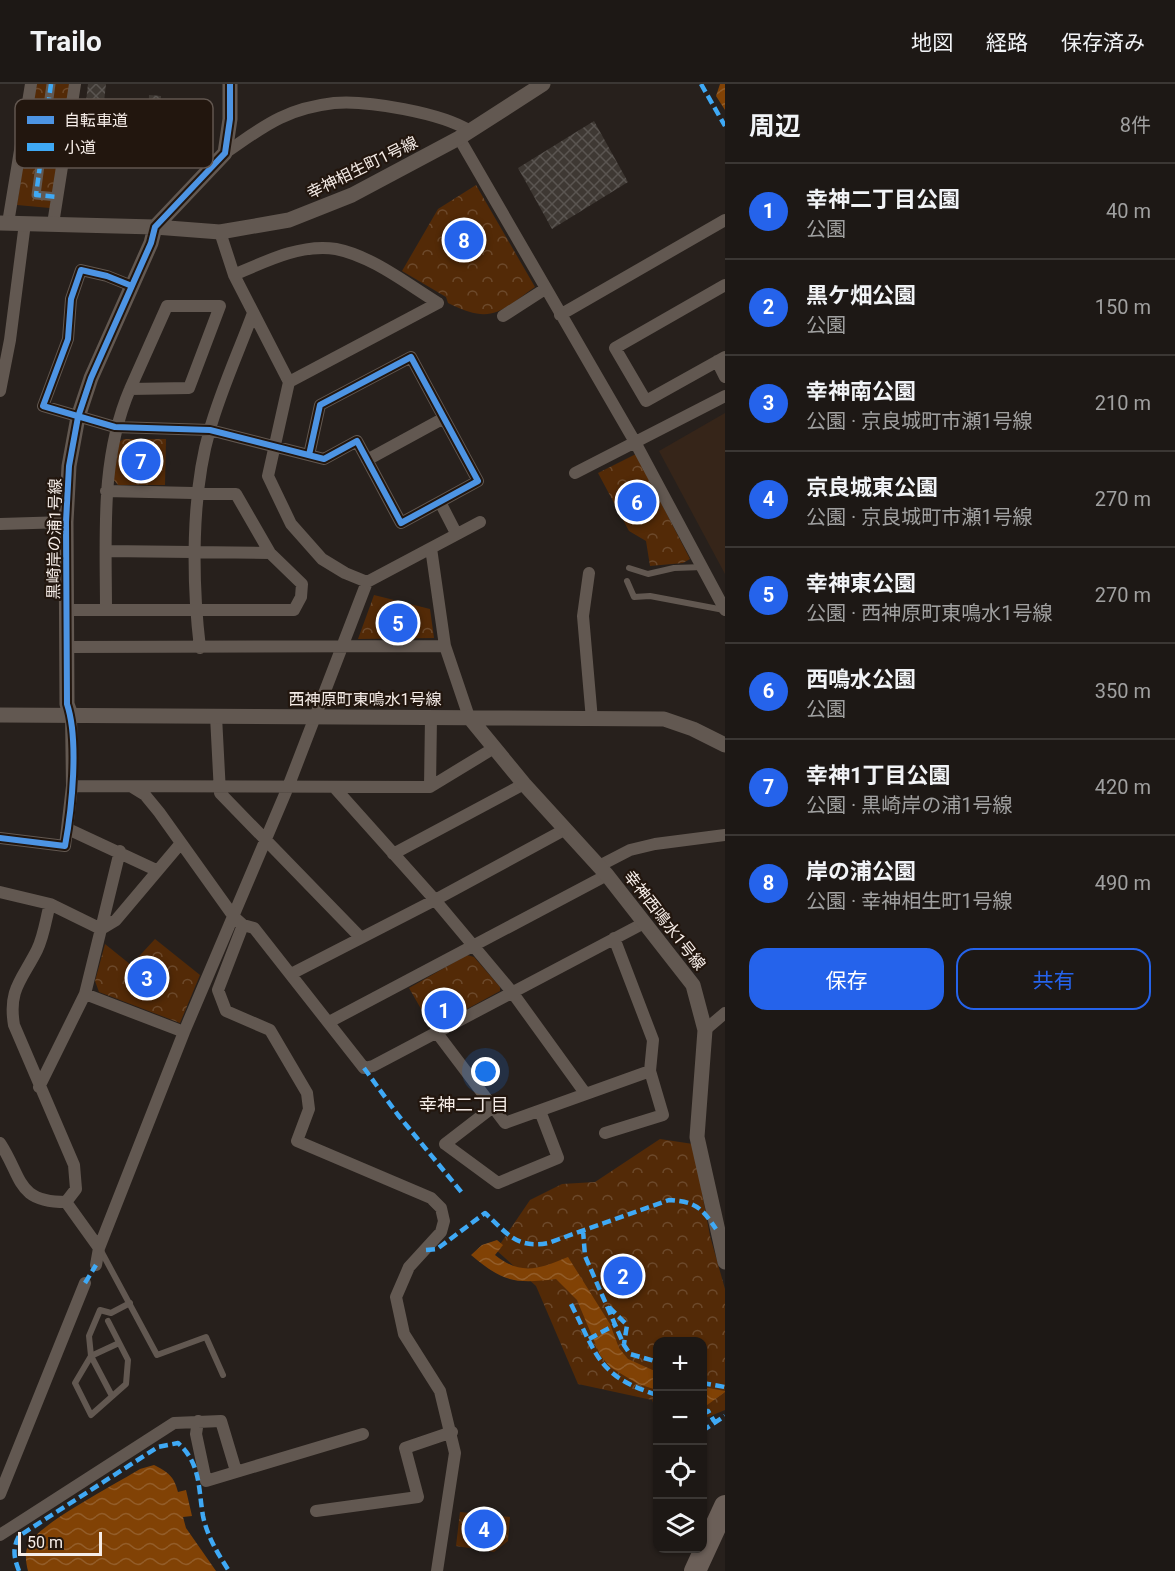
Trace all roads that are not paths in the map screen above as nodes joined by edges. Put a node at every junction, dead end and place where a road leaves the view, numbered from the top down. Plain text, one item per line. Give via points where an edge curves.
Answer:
1 (31, 84) edge
2 (51, 84) edge
3 (75, 84) edge
4 (230, 84) edge
5 (543, 84) edge
6 (28, 99) edge
7 (49, 99) edge
8 (73, 99) edge
9 (464, 134) junction
10 (225, 153) junction
11 (15, 166) edge
12 (213, 166) edge
13 (40, 168) edge
14 (62, 168) edge
15 (211, 168) edge
16 (58, 197) junction
17 (725, 220) edge
18 (4, 223) edge
19 (25, 223) junction
20 (53, 224) junction
21 (155, 227) junction
22 (220, 232) junction
23 (234, 275) junction
24 (725, 285) edge
25 (132, 286) junction
26 (545, 289) junction
27 (253, 313) junction
28 (560, 315) junction
29 (503, 316) dead end
30 (721, 359) edge
31 (725, 377) edge
32 (289, 382) junction
33 (130, 389) junction
34 (0, 391) edge
35 (725, 396) edge
36 (78, 417) junction
37 (444, 418) junction
38 (116, 427) junction
39 (210, 429) junction
40 (634, 442) junction
41 (273, 447) junction
42 (309, 455) junction
43 (367, 460) junction
44 (575, 473) dead end
45 (106, 491) junction
46 (197, 493) junction
47 (440, 502) junction
48 (66, 522) junction
49 (480, 522) dead end
50 (0, 524) edge
51 (456, 533) junction
52 (431, 548) junction
53 (106, 551) junction
54 (196, 551) junction
55 (270, 553) junction
56 (704, 567) junction
57 (629, 568) dead end
58 (589, 573) dead end
59 (627, 581) dead end
60 (367, 582) junction
61 (66, 610) junction
62 (106, 610) junction
63 (725, 610) edge
64 (195, 611) junction
65 (445, 646) junction
66 (68, 647) junction
67 (342, 647) junction
68 (200, 648) junction
69 (0, 715) edge
70 (71, 716) junction
71 (216, 716) junction
72 (316, 717) junction
73 (431, 717) junction
74 (469, 717) junction
75 (592, 720) junction
76 (725, 745) edge
77 (494, 748) junction
78 (524, 784) junction
79 (219, 785) junction
80 (72, 786) junction
81 (132, 787) junction
82 (288, 787) junction
83 (334, 787) junction
84 (430, 787) junction
85 (68, 829) junction
86 (564, 830) junction
87 (725, 835) edge
88 (0, 838) edge
89 (266, 841) junction
90 (181, 843) junction
91 (120, 851) junction
92 (393, 854) junction
93 (156, 870) junction
94 (603, 870) junction
95 (0, 892) edge
96 (435, 900) junction
97 (50, 904) junction
98 (238, 921) junction
99 (644, 923) junction
100 (101, 929) junction
101 (360, 938) junction
102 (614, 938) junction
103 (473, 947) junction
104 (291, 974) junction
105 (512, 992) junction
106 (85, 994) junction
107 (725, 1013) edge
108 (329, 1022) junction
109 (705, 1030) junction
110 (184, 1032) junction
111 (437, 1033) junction
112 (650, 1071) junction
113 (39, 1087) junction
114 (585, 1094) junction
115 (493, 1107) junction
116 (540, 1111) junction
117 (604, 1133) dead end
118 (0, 1143) edge
119 (66, 1202) junction
120 (721, 1228) edge
121 (99, 1248) junction
122 (725, 1262) edge
123 (96, 1265) dead end
124 (85, 1283) dead end
125 (130, 1303) junction
126 (108, 1322) dead end
127 (119, 1343) junction
128 (91, 1356) junction
129 (223, 1375) dead end
130 (112, 1396) junction
131 (198, 1421) junction
132 (452, 1432) junction
133 (363, 1434) dead end
134 (236, 1471) junction
135 (0, 1494) edge
136 (725, 1506) edge
137 (316, 1511) dead end
138 (0, 1535) edge
139 (725, 1539) edge
140 (437, 1571) edge
141 (695, 1571) edge
142 (712, 1571) edge

1 - 6 street
2 - 7 street
3 - 8 street
4 - 10 street
5 - 9 street, 幸神相生町1号線
9 - 10 street via 457,123 416,112 335,103 280,118
9 - 22 street, 幸神相生町1号線 via 320,210 290,220
9 - 26 street
10 - 12 street, 黒崎岸の浦1号線
11 - 18 street
13 - 16 street via 36,195
14 - 16 street
15 - 21 street, 黒崎岸の浦1号線
16 - 20 street
17 - 28 street
18 - 19 street, 幸神相生町1号線
19 - 20 street, 幸神相生町1号線
19 - 34 street
20 - 21 street, 幸神相生町1号線
21 - 22 street, 幸神相生町1号線
21 - 25 street, 黒崎岸の浦1号線
22 - 23 street
23 - 27 street
23 - 32 street via 301,251 334,249 376,266 438,303
24 - 30 street via 615,348 646,401
25 - 36 street, 黒崎岸の浦1号線
25 - 36 street via 81,270 71,299 68,339 43,406
26 - 28 street
26 - 29 street
27 - 32 street
27 - 39 street
28 - 40 street
30 - 31 street
32 - 41 street
33 - 33 street via 189,388 220,306 167,306
33 - 38 street
35 - 40 street
36 - 38 street
36 - 48 street, 黒崎岸の浦1号線 via 69,466
37 - 42 street via 411,357 320,405
37 - 43 street
37 - 47 street via 478,481
38 - 39 street
38 - 45 street
39 - 41 street
39 - 46 street
40 - 44 street
40 - 56 street
41 - 42 street
41 - 60 street via 268,476 291,524 322,559
42 - 43 street via 324,459 357,441
43 - 47 street via 401,523
45 - 46 street
45 - 53 street
46 - 54 street
46 - 55 street via 236,494
47 - 51 street
48 - 50 street
48 - 61 street, 黒崎岸の浦1号線
49 - 51 street
51 - 52 street
52 - 60 street
52 - 65 street
53 - 54 street
53 - 62 street
54 - 55 street
54 - 64 street
55 - 64 street via 302,584 294,610
56 - 57 lane via 648,574
56 - 63 street
58 - 75 street via 583,616
59 - 63 lane via 634,597 650,596
60 - 67 street
61 - 62 street
61 - 66 street, 黒崎岸の浦1号線
62 - 64 street
64 - 68 street
65 - 67 street
65 - 74 street
66 - 68 street
66 - 70 street, 黒崎岸の浦1号線 via 67,704
67 - 68 street
67 - 72 street
69 - 70 street, 西神原町東鳴水1号線
70 - 71 street, 西神原町東鳴水1号線
70 - 80 street
71 - 72 street, 西神原町東鳴水1号線
71 - 79 street
72 - 73 street, 西神原町東鳴水1号線
72 - 82 street
73 - 74 street, 西神原町東鳴水1号線
73 - 84 street
74 - 75 street, 西神原町東鳴水1号線
74 - 77 street, 幸神西鳴水1号線
75 - 76 street, 西神原町東鳴水1号線 via 664,719
77 - 78 street, 幸神西鳴水1号線
77 - 84 street
78 - 86 street, 幸神西鳴水1号線
78 - 92 street
79 - 81 street
79 - 82 street
79 - 89 street via 220,794
80 - 81 street
80 - 85 street
81 - 90 street via 145,795
82 - 83 street
82 - 89 street
83 - 84 street
83 - 92 street
85 - 88 street via 65,846
85 - 91 street
86 - 94 street, 幸神西鳴水1号線
86 - 96 street
87 - 94 street via 639,848
89 - 98 street
89 - 101 street
90 - 93 street
90 - 98 street
91 - 93 street
91 - 100 street
92 - 96 street
93 - 100 street via 116,920
94 - 99 street, 幸神西鳴水1号線
94 - 103 street
95 - 97 street
96 - 101 street
96 - 103 street
97 - 100 street
97 - 113 street via 38,948 11,1004 14,1025
98 - 104 street via 254,928
98 - 110 street
98 - 132 street via 218,990 226,1011 270,1030 308,1094 309,1109 297,1142 431,1198 441,1208 441,1232 409,1267 396,1297 404,1334 440,1391
99 - 102 street
99 - 109 street, 幸神西鳴水1号線 via 693,985
100 - 106 street
101 - 104 street
102 - 105 street
102 - 112 street via 652,1040
103 - 105 street
103 - 108 street
104 - 108 street
105 - 111 street
105 - 114 street
106 - 110 street
106 - 113 street
107 - 109 street
108 - 111 street via 364,1068
109 - 120 street, 幸神西鳴水1号線 via 697,1137
110 - 121 street
111 - 115 street
112 - 114 street
112 - 117 street via 663,1115
113 - 119 street via 74,1165 76,1189
114 - 116 street
115 - 116 street via 505,1123
115 - 116 street via 445,1144 498,1183 558,1158
118 - 119 street via 24,1190 37,1199
119 - 121 street
120 - 122 street, 幸神西鳴水1号線
121 - 123 street
121 - 125 lane
124 - 135 street
125 - 128 lane via 111,1313 100,1310 89,1336
125 - 129 lane via 157,1355 206,1337
126 - 127 lane
127 - 128 lane
127 - 130 lane via 128,1360 126,1384
128 - 130 lane
128 - 130 lane via 75,1383 91,1415
131 - 134 street via 221,1421
131 - 134 street via 196,1434 206,1481
131 - 138 street via 174,1423
132 - 137 street via 405,1448 418,1497
132 - 140 street via 455,1453
133 - 134 street
136 - 141 highway
139 - 142 highway

